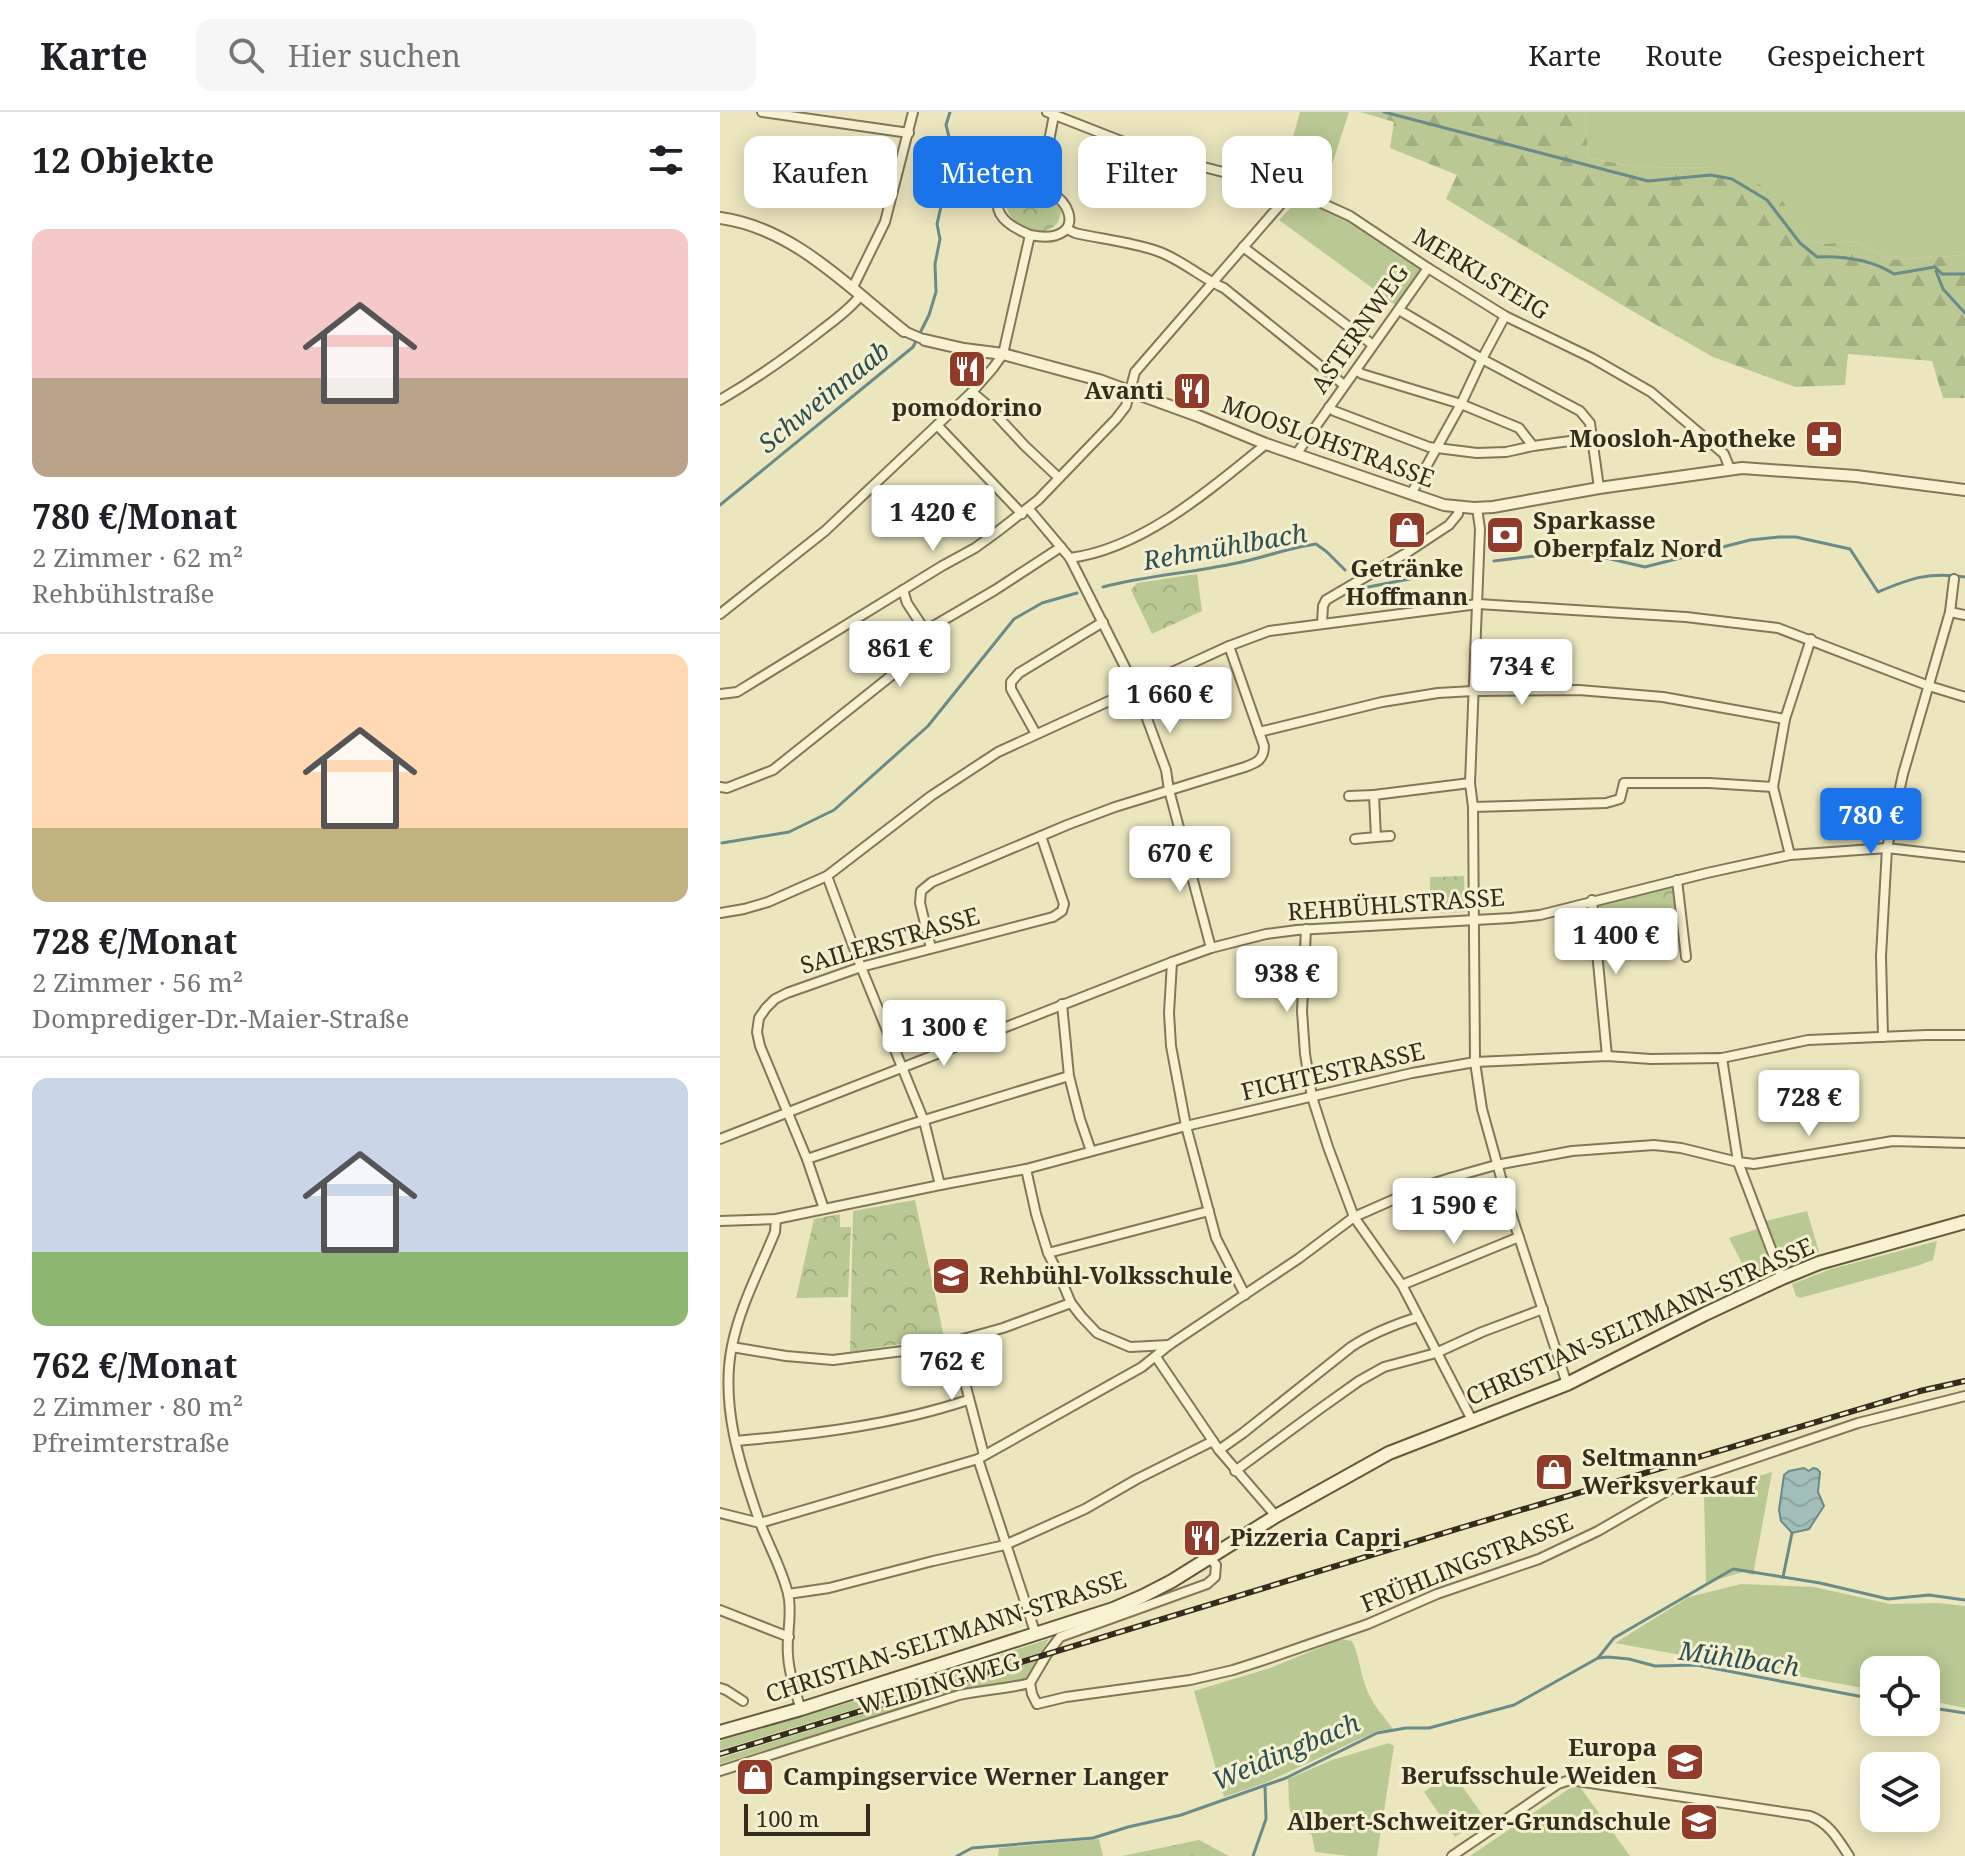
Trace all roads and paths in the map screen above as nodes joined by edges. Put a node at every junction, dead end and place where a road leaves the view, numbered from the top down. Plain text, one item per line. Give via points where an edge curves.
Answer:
1 (762, 112) edge
2 (913, 112) edge
3 (1051, 114) edge
4 (909, 133) junction
5 (1048, 136) edge
6 (1222, 172) edge
7 (1062, 200) edge
8 (999, 208) edge
9 (1277, 208) edge
10 (1332, 208) edge
11 (720, 218) edge
12 (1067, 229) junction
13 (1030, 235) junction
14 (1243, 247) junction
15 (1428, 268) junction
16 (1212, 283) junction
17 (856, 293) junction
18 (1399, 310) junction
19 (1505, 316) junction
20 (904, 331) joint
21 (925, 340) joint
22 (1373, 345) junction
23 (1003, 354) junction
24 (1482, 359) junction
25 (1356, 370) junction
26 (1344, 385) junction
27 (1130, 390) junction
28 (972, 392) junction
29 (720, 400) edge
30 (1461, 404) junction
31 (1329, 407) junction
32 (937, 425) junction
33 (1592, 438) junction
34 (1266, 444) junction
35 (1533, 446) junction
36 (1437, 448) junction
37 (1297, 453) junction
38 (1730, 469) junction
39 (1059, 478) junction
40 (1599, 488) junction
41 (1965, 490) edge
42 (1411, 494) junction
43 (1459, 506) junction
44 (1477, 508) junction
45 (1025, 511) junction
46 (1061, 547) junction
47 (1070, 558) junction
48 (1954, 579) dead end
49 (903, 590) junction
50 (1478, 604) junction
51 (1950, 612) junction
52 (720, 614) edge
53 (1965, 615) edge
54 (1103, 622) junction
55 (1322, 623) junction
56 (931, 638) junction
57 (1811, 639) junction
58 (1229, 646) junction
59 (1929, 686) junction
60 (1136, 689) junction
61 (1473, 691) junction
62 (720, 694) edge
63 (1965, 697) edge
64 (1785, 719) junction
65 (1259, 732) junction
66 (1036, 734) junction
67 (1470, 783) junction
68 (720, 787) edge
69 (1773, 787) junction
70 (1169, 790) junction
71 (1374, 795) junction
72 (1349, 796) dead end
73 (1473, 807) junction
74 (1041, 836) junction
75 (1390, 836) dead end
76 (1376, 837) junction
77 (1355, 839) dead end
78 (1887, 848) junction
79 (1790, 855) junction
80 (1965, 857) edge
81 (827, 876) junction
82 (1677, 880) junction
83 (1592, 900) junction
84 (720, 913) edge
85 (1473, 921) junction
86 (1306, 929) junction
87 (931, 948) junction
88 (1211, 948) junction
89 (1686, 957) dead end
90 (1172, 962) junction
91 (861, 967) junction
92 (1062, 1004) junction
93 (1965, 1035) edge
94 (1883, 1037) junction
95 (1607, 1056) junction
96 (1722, 1058) junction
97 (1475, 1062) junction
98 (902, 1068) junction
99 (1069, 1076) junction
100 (1312, 1097) junction
101 (787, 1113) junction
102 (924, 1121) junction
103 (1186, 1126) junction
104 (720, 1139) edge
105 (1965, 1143) edge
106 (1091, 1151) junction
107 (807, 1159) junction
108 (1738, 1162) junction
109 (1496, 1165) junction
110 (1026, 1169) junction
111 (940, 1185) junction
112 (824, 1209) junction
113 (1209, 1211) junction
114 (1354, 1217) junction
115 (776, 1219) junction
116 (720, 1221) edge
117 (1965, 1222) edge
118 (1519, 1237) junction
119 (1048, 1253) junction
120 (1782, 1278) junction
121 (1402, 1285) junction
122 (1245, 1295) junction
123 (1071, 1303) junction
124 (1543, 1309) junction
125 (1418, 1317) junction
126 (954, 1341) junction
127 (1169, 1345) junction
128 (732, 1347) junction
129 (1436, 1353) junction
130 (1156, 1357) junction
131 (1567, 1384) junction
132 (1965, 1396) edge
133 (968, 1400) junction
134 (1473, 1422) junction
135 (736, 1441) junction
136 (1213, 1441) junction
137 (1219, 1450) junction
138 (981, 1457) junction
139 (1235, 1471) junction
140 (720, 1513) edge
141 (1276, 1516) junction
142 (760, 1523) junction
143 (1005, 1545) junction
144 (1209, 1557) junction
145 (788, 1594) junction
146 (720, 1610) edge
147 (1036, 1635) junction
148 (789, 1637) junction
149 (1030, 1683) junction
150 (720, 1688) edge
151 (743, 1701) dead end
152 (801, 1709) junction
153 (720, 1732) edge
154 (720, 1771) edge
155 (1452, 1856) edge
156 (1849, 1856) edge

1 - 4 street
2 - 4 street
3 - 5 street
3 - 6 street, MERKLSTEIG via 1137,149
4 - 17 street via 885,222
7 - 12 street via 1068,209
8 - 13 street via 1003,218
9 - 14 street
10 - 15 street, MERKLSTEIG
11 - 17 street, MOOSLOHSTRASSE via 788,242
12 - 13 street via 1048,237
12 - 16 street via 1158,251
13 - 23 street
14 - 16 street
14 - 22 street
15 - 18 street, ASTERNWEG
15 - 19 street, MERKLSTEIG
16 - 26 street
16 - 27 street via 1135,372
17 - 20 street, MOOSLOHSTRASSE
17 - 29 street via 835,320
18 - 22 street, ASTERNWEG
18 - 24 street
19 - 24 street
19 - 38 street, MERKLSTEIG via 1651,392 1724,454
20 - 21 street, MOOSLOHSTRASSE
21 - 23 street, MOOSLOHSTRASSE
22 - 25 street, ASTERNWEG
23 - 27 street, MOOSLOHSTRASSE
23 - 28 street
24 - 30 street
24 - 33 street via 1580,411 1590,423
25 - 26 street, ASTERNWEG
25 - 30 street
26 - 31 street, ASTERNWEG
27 - 34 street, MOOSLOHSTRASSE
27 - 39 street via 1116,419
28 - 32 street
28 - 39 street
30 - 35 street via 1519,428
30 - 36 street
31 - 36 street
31 - 37 street, ASTERNWEG
32 - 45 street
32 - 52 street via 825,531
33 - 35 street
33 - 40 street
34 - 37 street, MOOSLOHSTRASSE
34 - 47 street via 1187,506 1131,539
35 - 36 street via 1477,453
36 - 42 street
37 - 42 street, MOOSLOHSTRASSE
38 - 40 street, MOOSLOHSTRASSE
38 - 41 street, MOOSLOHSTRASSE via 1856,476
39 - 45 street
40 - 44 street, MOOSLOHSTRASSE
42 - 43 street, MOOSLOHSTRASSE
43 - 44 street, MOOSLOHSTRASSE
43 - 55 street via 1449,525 1326,600
44 - 50 street
45 - 46 street
45 - 49 street
46 - 47 street
46 - 56 street via 930,628
47 - 54 street
48 - 51 street
49 - 56 street
49 - 62 street via 737,692
50 - 55 street
50 - 57 street via 1686,617 1778,628
50 - 61 street
51 - 53 street
51 - 59 street
54 - 60 street
54 - 66 street via 1011,682
55 - 58 street via 1269,631
56 - 68 street via 924,650 773,770
57 - 59 street
57 - 64 street
58 - 60 street
58 - 65 street
59 - 63 street
59 - 78 street
60 - 66 street
60 - 70 street
61 - 64 street via 1579,690 1663,697
61 - 65 street via 1382,702
61 - 67 street
64 - 69 street
65 - 70 street via 1264,753 1254,764
66 - 81 street via 931,796
67 - 71 street
67 - 73 street
69 - 73 street via 1624,783 1620,799 1606,803
69 - 79 street
70 - 74 street
70 - 88 street
71 - 72 street
71 - 76 street
73 - 85 street
74 - 87 street via 921,891
74 - 87 street, SAILERSTRASSE via 1062,911
75 - 76 street
76 - 77 street
78 - 79 street, REHBÜHLSTRASSE
78 - 80 street, REHBÜHLSTRASSE
78 - 94 street
79 - 82 street, REHBÜHLSTRASSE
81 - 84 street via 768,902
81 - 91 street
82 - 83 street, REHBÜHLSTRASSE
82 - 89 street
83 - 85 street, REHBÜHLSTRASSE via 1540,915
83 - 95 street
85 - 86 street, REHBÜHLSTRASSE
85 - 97 street
86 - 88 street, REHBÜHLSTRASSE
86 - 100 street via 1302,1011
87 - 91 street, SAILERSTRASSE
88 - 90 street, REHBÜHLSTRASSE
90 - 92 street, REHBÜHLSTRASSE
90 - 103 street via 1171,1046
91 - 98 street
91 - 101 street, SAILERSTRASSE via 787,993 759,1018 760,1046
92 - 98 street, REHBÜHLSTRASSE
92 - 99 street
93 - 94 street, FICHTESTRASSE
94 - 96 street, FICHTESTRASSE via 1808,1040
95 - 96 street, FICHTESTRASSE
95 - 97 street, FICHTESTRASSE
96 - 108 street
97 - 100 street, FICHTESTRASSE
97 - 109 street
98 - 101 street, REHBÜHLSTRASSE
98 - 102 street
99 - 102 street
99 - 106 street
100 - 103 street, FICHTESTRASSE
100 - 114 street
101 - 104 street, REHBÜHLSTRASSE
101 - 107 street
102 - 107 street
102 - 111 street
103 - 106 street, FICHTESTRASSE
103 - 113 street
105 - 108 street via 1893,1141 1754,1164
106 - 110 street, FICHTESTRASSE
107 - 112 street
108 - 109 street via 1654,1145 1572,1151
108 - 120 street
109 - 114 street via 1422,1187
109 - 118 street
110 - 111 street, FICHTESTRASSE
110 - 119 street
111 - 112 street, FICHTESTRASSE
112 - 115 street, FICHTESTRASSE
113 - 119 street
113 - 122 street via 1216,1238
114 - 121 street
114 - 122 street
115 - 116 street, FICHTESTRASSE
115 - 128 street
117 - 120 main road, CHRISTIAN-SELTMANN-STRASSE
118 - 121 street
118 - 124 street
119 - 123 street
120 - 131 main road, CHRISTIAN-SELTMANN-STRASSE
121 - 125 street
122 - 127 street
123 - 126 street
123 - 127 street via 1097,1333 1130,1347
124 - 129 street
124 - 131 street
125 - 129 street
125 - 137 street via 1360,1341
126 - 128 street via 833,1360
126 - 133 street
127 - 130 street
128 - 135 street via 728,1388
129 - 134 street
129 - 139 street via 1384,1367 1359,1381
130 - 136 street
130 - 138 street
131 - 134 main road, CHRISTIAN-SELTMANN-STRASSE
132 - 149 street, FRÜHLINGSTRASSE via 1858,1423 1681,1483 1539,1559 1233,1670 1037,1704
133 - 135 street via 887,1422
133 - 138 street
134 - 141 main road, CHRISTIAN-SELTMANN-STRASSE via 1389,1453
135 - 142 street
136 - 137 street
136 - 143 street
137 - 139 street
138 - 142 street
138 - 143 street
139 - 141 street
140 - 142 street
141 - 144 main road, CHRISTIAN-SELTMANN-STRASSE
142 - 145 street
143 - 145 street
143 - 147 street
144 - 147 main road, CHRISTIAN-SELTMANN-STRASSE via 1143,1596
144 - 149 street, WEIDINGWEG via 1216,1565 1215,1577 1207,1584 1060,1637
145 - 148 street
146 - 148 street
147 - 152 main road, CHRISTIAN-SELTMANN-STRASSE
148 - 152 street via 788,1656
149 - 154 street, WEIDINGWEG via 945,1699
150 - 151 street
152 - 153 main road, CHRISTIAN-SELTMANN-STRASSE
155 - 156 street via 1570,1780 1810,1816 1827,1825

